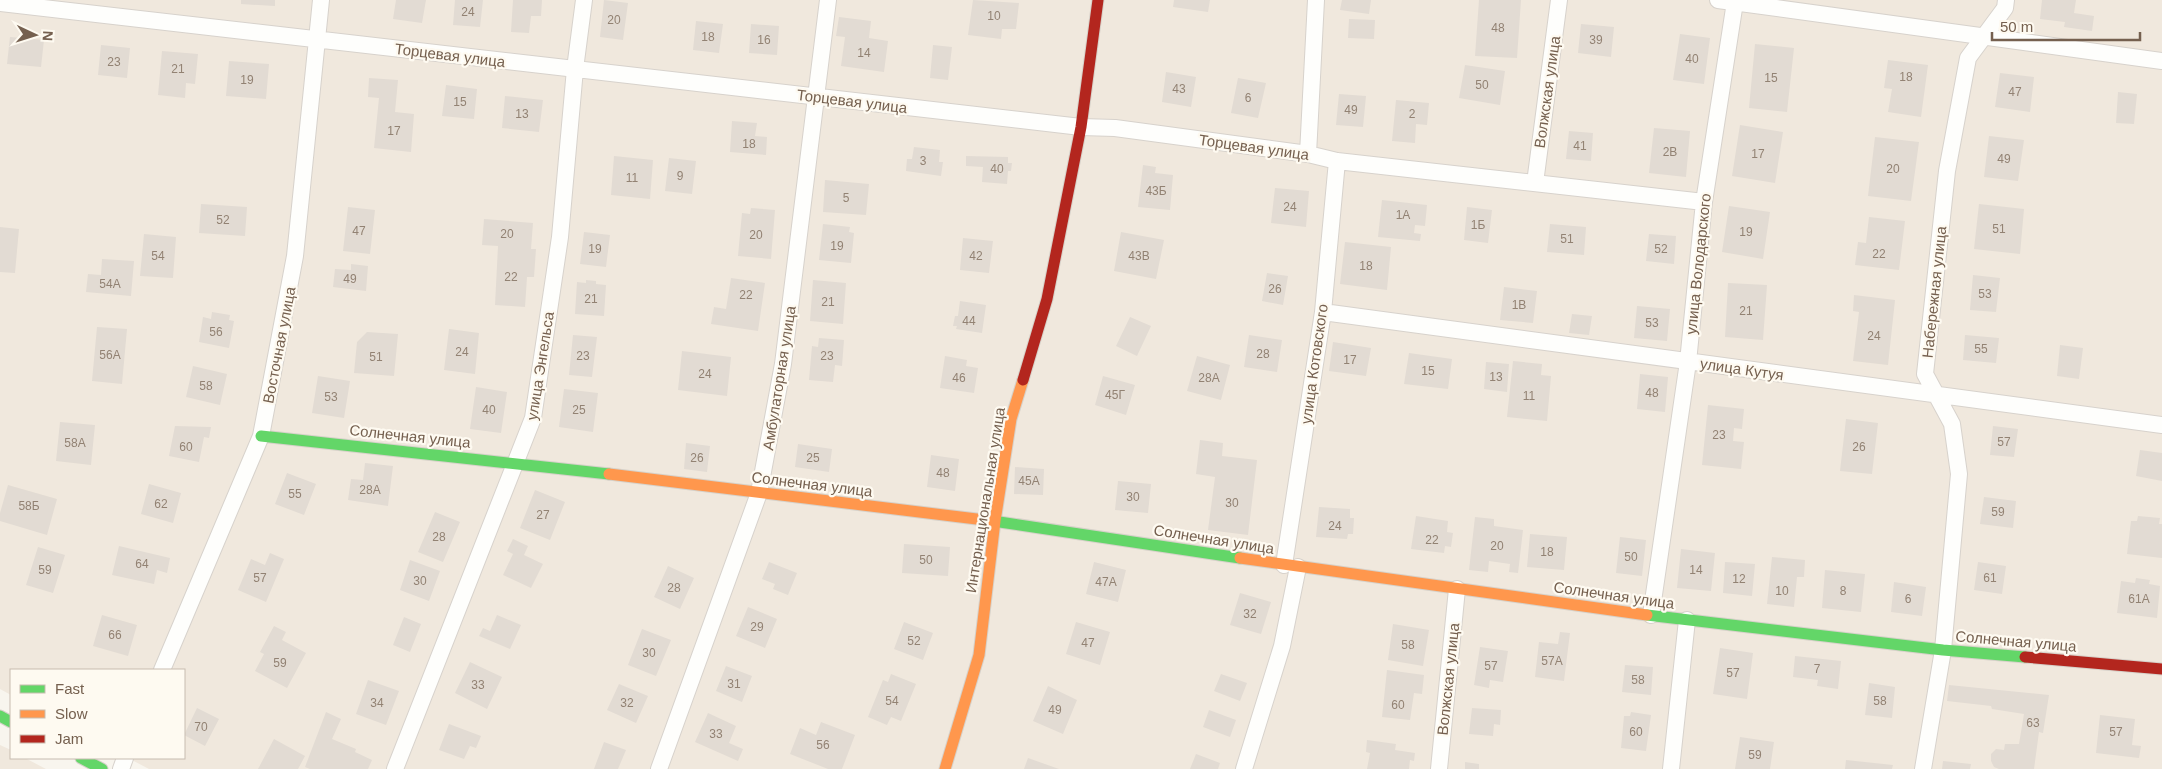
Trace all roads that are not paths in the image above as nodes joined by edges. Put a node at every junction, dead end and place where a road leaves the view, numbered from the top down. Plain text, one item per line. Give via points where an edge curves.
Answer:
1 (321, 0) edge
2 (584, 0) edge
3 (828, 0) edge
4 (1098, 0) edge
5 (1316, 0) edge
6 (1559, 0) edge
7 (1718, 0) edge
8 (2006, 0) edge
9 (1735, 2) junction
10 (0, 3) edge
11 (67, 5) edge
12 (1982, 36) junction
13 (316, 39) junction
14 (2162, 60) edge
15 (575, 70) junction
16 (815, 96) junction
17 (1082, 127) junction
18 (1308, 154) junction
19 (1337, 161) junction
20 (1535, 183) junction
21 (1704, 202) junction
22 (1323, 312) junction
23 (1688, 362) junction
24 (1935, 395) junction
25 (2162, 425) edge
26 (261, 436) junction
27 (517, 463) junction
28 (759, 493) junction
29 (994, 520) junction
30 (1291, 566) junction
31 (1457, 589) junction
32 (1651, 615) junction
33 (1687, 620) junction
34 (1943, 650) junction
35 (162, 669) edge
36 (2162, 669) edge
37 (82, 759) edge
38 (102, 769) edge
39 (395, 769) edge
40 (659, 769) edge
41 (945, 769) edge
42 (1244, 769) edge
43 (1439, 769) edge
44 (1671, 769) edge
45 (1923, 769) edge

1 - 13 street, Восточная улица
2 - 15 street, улица Энгельса
3 - 16 street, Амбулаторная улица
4 - 17 street, Интернациональная улица
5 - 18 street
6 - 20 street, Волжская улица
7 - 9 street
8 - 12 street, Набережная улица via 2005,8
9 - 12 street
9 - 21 street, улица Володарского
10 - 11 street, Торцевая улица
11 - 13 street, Торцевая улица
12 - 14 street
12 - 24 street, Набережная улица via 1968,58 1947,170 1925,374
13 - 15 street, Торцевая улица
13 - 26 street, Восточная улица via 296,256
15 - 16 street, Торцевая улица
15 - 27 street, улица Энгельса via 560,237 533,418
16 - 17 street, Торцевая улица
16 - 28 street, Амбулаторная улица via 784,364
17 - 18 street, Торцевая улица via 1116,128
17 - 29 street, Интернациональная улица via 1047,299 1010,419
18 - 19 street, Торцевая улица
19 - 20 street, Торцевая улица
19 - 22 street, улица Котовского
20 - 21 street, Торцевая улица
21 - 23 street, улица Володарского
22 - 23 street, улица Кутуя
22 - 30 street, улица Котовского
23 - 24 street, улица Кутуя
23 - 32 street, улица Володарского
24 - 25 street, улица Кутуя
24 - 34 street, Набережная улица via 1952,424 1960,474
26 - 27 street, Солнечная улица
26 - 35 street, Восточная улица
27 - 28 street, Солнечная улица
27 - 39 street, улица Энгельса
28 - 29 street, Солнечная улица
28 - 40 street, Амбулаторная улица
29 - 30 street, Солнечная улица
29 - 41 street, Интернациональная улица via 979,655
30 - 31 street, Солнечная улица
30 - 42 street, улица Котовского via 1282,646
31 - 32 street, Солнечная улица
31 - 43 street, Волжская улица
32 - 33 street, Солнечная улица
33 - 34 street, Солнечная улица
33 - 44 street
34 - 36 street, Солнечная улица
34 - 45 street, Набережная улица
37 - 38 street

